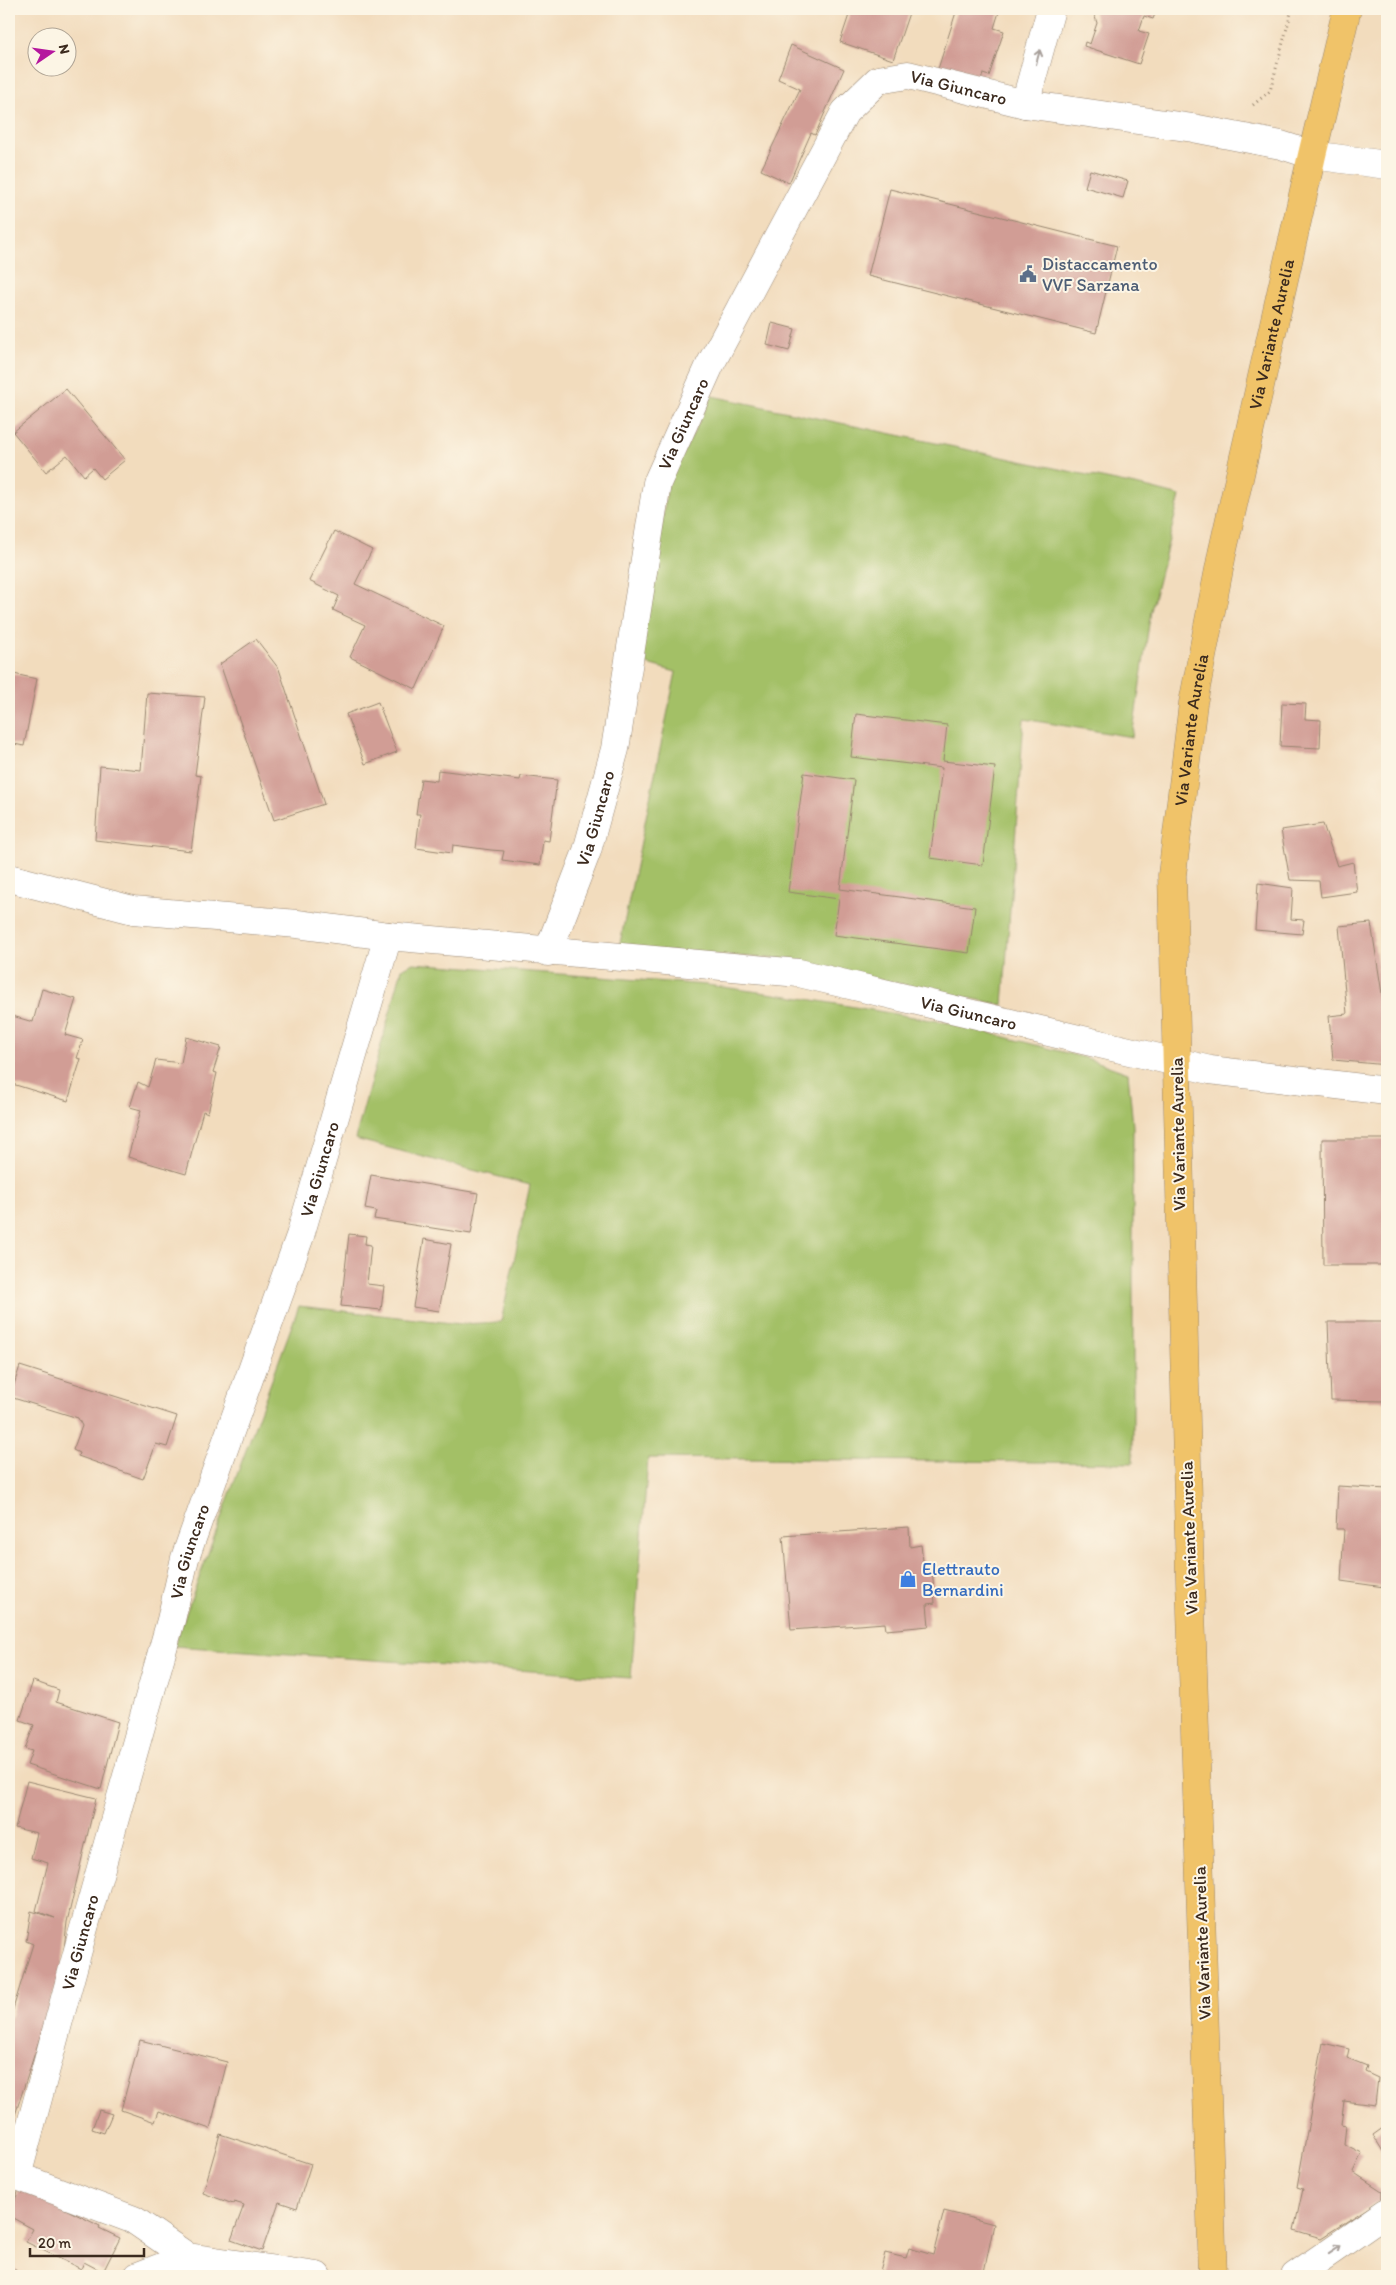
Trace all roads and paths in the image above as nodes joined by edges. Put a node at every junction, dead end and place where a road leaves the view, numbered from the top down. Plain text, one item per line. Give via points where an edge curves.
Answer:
1 (1051, 9) edge
2 (1292, 9) edge
3 (1347, 9) edge
4 (1025, 104) junction
5 (1220, 133) junction
6 (1312, 155) junction
7 (1387, 165) edge
8 (9, 878) edge
9 (388, 936) junction
10 (548, 952) junction
11 (1176, 1062) junction
12 (1387, 1091) edge
13 (13, 2174) edge
14 (1387, 2212) edge
15 (188, 2257) junction
16 (138, 2276) edge
17 (317, 2276) edge
18 (1213, 2276) edge
19 (1295, 2276) edge

4 -> 1 street, Via Giuncaro
2 - 5 path via 1270,91
3 - 6 main road, Via Variante Aurelia
4 - 5 street, Via Giuncaro
4 - 10 street, Via Giuncaro via 908,75 878,80 845,112 710,365 657,483 615,749 588,851
5 - 6 street, Via Giuncaro via 1281,145
6 - 7 street, Via Giuncaro
6 - 11 main road, Via Variante Aurelia via 1222,554 1193,703 1172,875
8 - 9 street, Via Giuncaro via 133,910 298,924
9 - 10 street, Via Giuncaro
9 - 13 street, Via Giuncaro via 300,1236 185,1558 171,1620
10 - 11 street, Via Giuncaro via 799,973
11 - 12 street, Via Giuncaro via 1210,1070
11 - 18 main road, Via Variante Aurelia
13 - 15 street via 134,2220
19 -> 14 street
15 - 16 street
15 - 17 street

